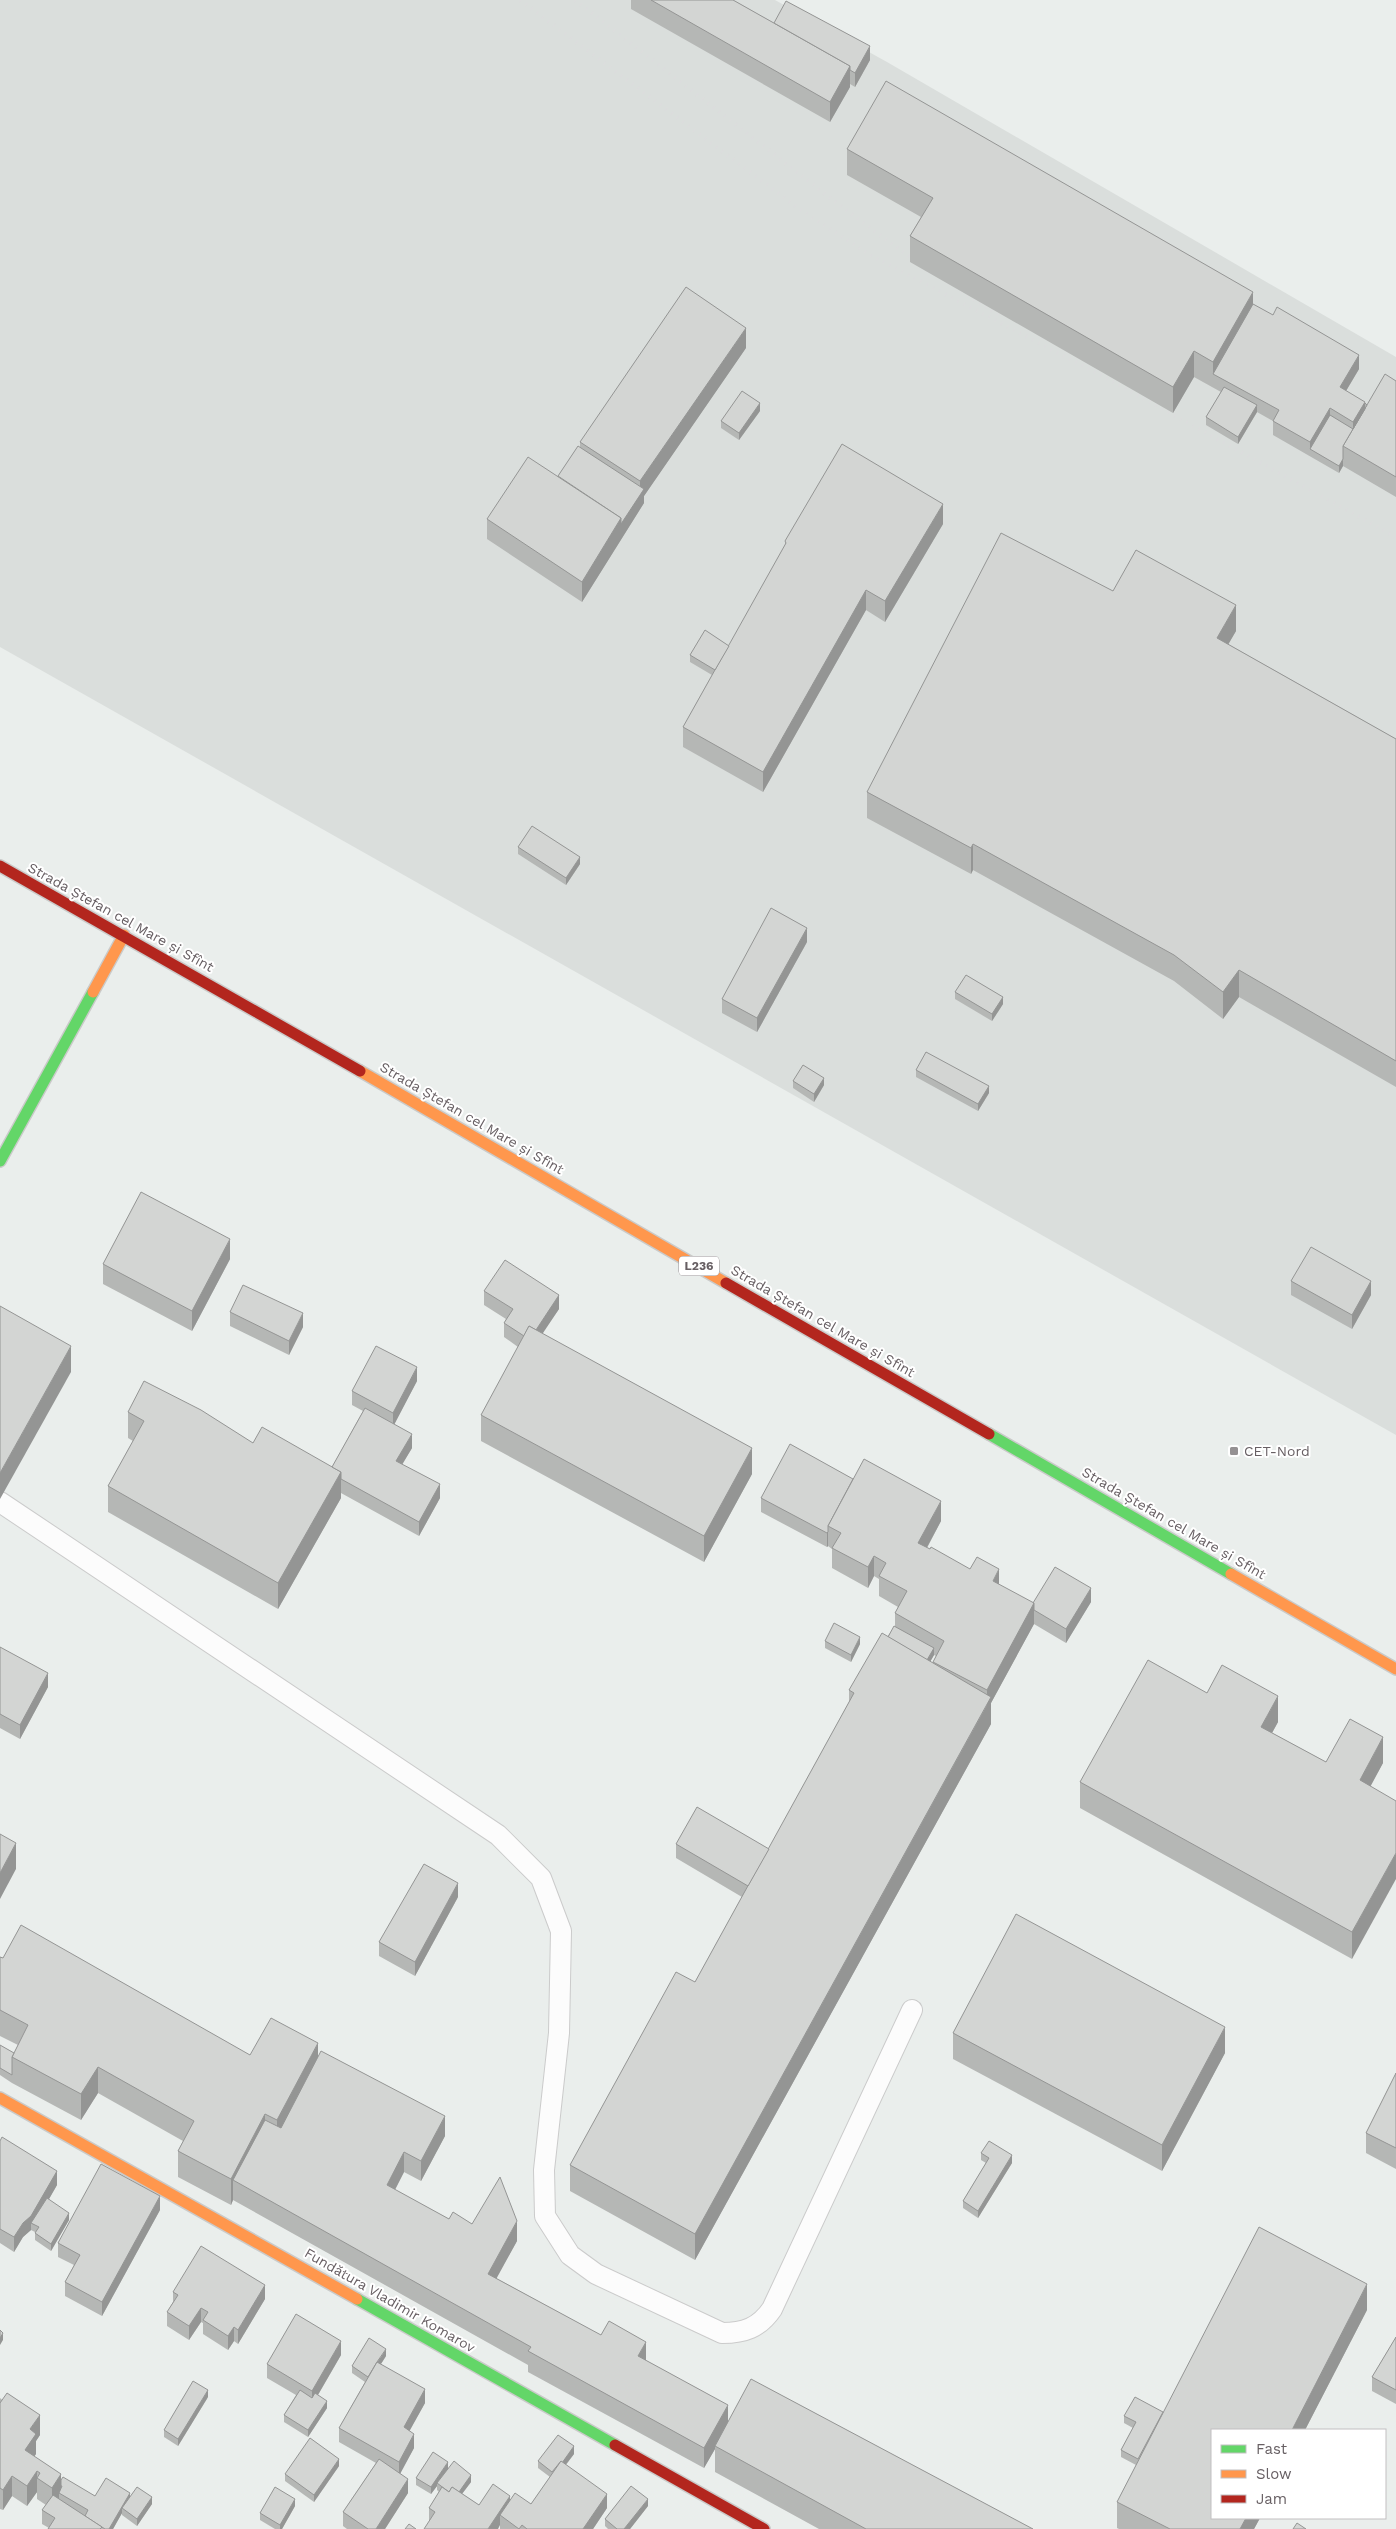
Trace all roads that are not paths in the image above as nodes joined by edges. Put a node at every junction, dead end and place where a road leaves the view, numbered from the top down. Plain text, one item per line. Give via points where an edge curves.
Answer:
1 (0, 866) edge
2 (124, 935) junction
3 (0, 1161) edge
4 (0, 1502) edge
5 (1396, 1669) edge
6 (912, 2010) dead end
7 (0, 2098) edge
8 (764, 2529) edge

1 - 2 main road, Strada Ștefan cel Mare și Sfînt / L236
2 - 3 main road
2 - 5 main road, Strada Ștefan cel Mare și Sfînt / L236
4 - 6 lane via 498,1835 542,1878 561,1931 559,2033 544,2170 545,2216 570,2254 596,2274 722,2332 737,2333 763,2321 772,2309
7 - 8 main road, Fundătura Vladimir Komarov

